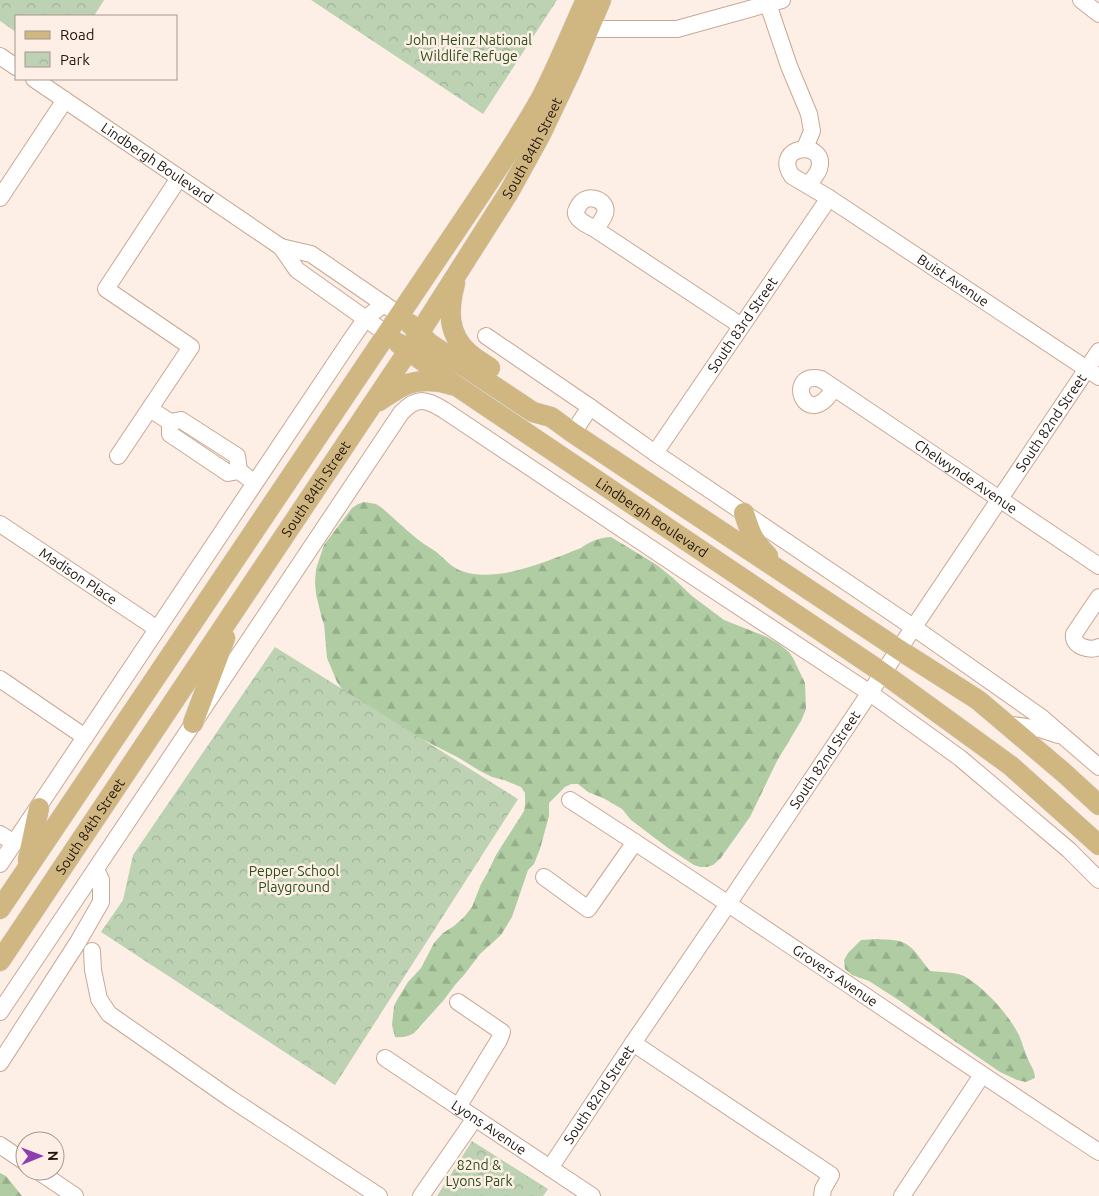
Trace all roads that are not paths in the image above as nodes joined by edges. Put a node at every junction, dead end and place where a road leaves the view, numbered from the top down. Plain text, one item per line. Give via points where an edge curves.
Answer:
1 (586, 0) edge
2 (601, 0) edge
3 (1081, 0) edge
4 (775, 2) edge
5 (1099, 14) edge
6 (588, 29) junction
7 (0, 56) edge
8 (15, 66) edge
9 (35, 80) edge
10 (65, 100) junction
11 (805, 148) junction
12 (179, 178) junction
13 (808, 185) junction
14 (0, 198) edge
15 (829, 198) junction
16 (595, 229) dead end
17 (281, 247) junction
18 (457, 274) junction
19 (392, 309) junction
20 (366, 318) junction
21 (741, 326) junction
22 (419, 333) junction
23 (387, 334) junction
24 (486, 336) dead end
25 (408, 351) junction
26 (1099, 351) edge
27 (1093, 373) edge
28 (458, 387) junction
29 (834, 388) dead end
30 (423, 401) joint
31 (371, 406) junction
32 (590, 407) junction
33 (150, 409) junction
34 (551, 417) junction
35 (574, 433) junction
36 (655, 453) junction
37 (118, 456) dead end
38 (255, 482) junction
39 (1000, 500) junction
40 (744, 513) junction
41 (0, 524) edge
42 (1099, 566) edge
43 (783, 572) junction
44 (746, 581) junction
45 (1099, 597) edge
46 (733, 602) junction
47 (236, 607) junction
48 (913, 627) junction
49 (156, 629) junction
50 (1099, 647) edge
51 (898, 649) junction
52 (883, 673) junction
53 (0, 679) edge
54 (870, 693) junction
55 (193, 723) junction
56 (1006, 724) junction
57 (85, 736) junction
58 (1071, 742) junction
59 (1099, 767) edge
60 (1028, 782) junction
61 (570, 800) dead end
62 (1099, 805) edge
63 (39, 808) junction
64 (1031, 818) junction
65 (0, 834) edge
66 (635, 842) junction
67 (14, 843) junction
68 (1099, 845) edge
69 (0, 864) edge
70 (96, 869) junction
71 (25, 871) junction
72 (544, 878) dead end
73 (1099, 880) edge
74 (728, 904) junction
75 (0, 909) edge
76 (92, 951) dead end
77 (0, 961) edge
78 (458, 1002) dead end
79 (0, 1012) edge
80 (633, 1043) junction
81 (385, 1058) dead end
82 (0, 1064) edge
83 (982, 1076) junction
84 (458, 1107) junction
85 (475, 1118) junction
86 (0, 1145) edge
87 (1099, 1152) edge
88 (15, 1155) edge
89 (550, 1168) junction
90 (53, 1181) edge
91 (75, 1196) edge
92 (379, 1196) edge
93 (421, 1196) edge
94 (592, 1196) edge
95 (822, 1196) edge
96 (902, 1196) edge

1 - 19 main road, South 84th Street via 555,71 504,160
2 - 6 main road, South 84th Street
3 - 5 street
4 - 6 street via 676,29
4 - 11 street via 789,66 809,114 812,131
6 - 18 main road, South 84th Street via 535,144
7 - 8 street
9 - 10 street, Lindbergh Boulevard
10 - 12 street, Lindbergh Boulevard
10 - 14 street
11 - 13 street via 813,151 820,164
11 - 13 street, Buist Avenue via 792,153 787,165 792,176
12 - 17 street, Lindbergh Boulevard
12 - 33 street via 106,289 191,347
13 - 15 street, Buist Avenue
15 - 21 street, South 83rd Street
15 - 27 street, Buist Avenue
16 - 21 street
17 - 19 street, Lindbergh Boulevard via 311,254
17 - 20 street, Lindbergh Boulevard via 296,270
18 - 22 main road, South 84th Street
18 - 34 main road via 450,307 456,337 469,353 540,401
19 - 20 street, South 84th Street
19 - 22 main road, Lindbergh Boulevard
19 - 23 main road, South 84th Street
20 - 23 street, Lindbergh Boulevard
20 - 38 street, South 84th Street
21 - 36 street, South 83rd Street
22 - 25 main road, South 84th Street
22 - 34 main road, Lindbergh Boulevard via 429,343 533,412
23 - 25 main road, Lindbergh Boulevard
23 - 71 main road, South 84th Street
24 - 32 street
25 - 28 main road, Lindbergh Boulevard
25 - 31 main road, South 84th Street
26 - 27 street, South 82nd Street
27 - 39 street, South 82nd Street
28 - 31 main road via 426,381 410,383
28 - 44 main road, Lindbergh Boulevard
29 - 39 street, Chelwynde Avenue
30 - 46 street, Lindbergh Boulevard via 444,410
30 - 55 street, South 84th Street via 415,401 401,413
31 - 47 main road, South 84th Street
32 - 35 street
32 - 36 street
33 - 37 street
33 - 38 street via 170,422 181,420 237,456 239,471
34 - 35 main road, Lindbergh Boulevard
35 - 43 main road, Lindbergh Boulevard
36 - 40 street
38 - 49 street, South 84th Street
39 - 42 street, Chelwynde Avenue
39 - 48 street, South 82nd Street
40 - 43 main road via 757,545
40 - 48 street
41 - 49 street, Madison Place
43 - 51 main road, Lindbergh Boulevard
44 - 46 street
44 - 52 main road, Lindbergh Boulevard
45 - 50 street via 1073,639 1088,649
46 - 54 street, Lindbergh Boulevard
47 - 55 main road
47 - 77 main road, South 84th Street
48 - 51 street, South 82nd Street
48 - 58 street via 1041,717
49 - 57 street, South 84th Street
51 - 52 street, South 82nd Street
51 - 56 main road, Lindbergh Boulevard via 978,700
52 - 54 street, South 82nd Street
52 - 60 main road, Lindbergh Boulevard via 1011,766
53 - 57 street
54 - 64 street, Lindbergh Boulevard via 960,758
54 - 74 street, South 82nd Street
55 - 70 street, South 84th Street
56 - 58 street via 1040,729
56 - 62 main road, Lindbergh Boulevard
57 - 63 street, South 84th Street
58 - 59 street
60 - 64 street
60 - 68 main road, Lindbergh Boulevard
61 - 66 street, Grovers Avenue
63 - 67 street, South 84th Street
63 - 71 main road
64 - 73 street, Lindbergh Boulevard
65 - 67 street
66 - 72 street via 588,909
66 - 74 street, Grovers Avenue
67 - 69 street, South 84th Street
70 - 79 street, South 84th Street
70 - 82 street via 101,880 101,902
71 - 75 main road, South 84th Street
74 - 80 street, South 82nd Street
74 - 83 street, Grovers Avenue
76 - 92 street via 99,999 109,1014
78 - 84 street via 502,1032
80 - 89 street, South 82nd Street
80 - 95 street via 831,1175
81 - 84 street, Lyons Avenue
83 - 87 street, Grovers Avenue
83 - 96 street
84 - 85 street, Lyons Avenue
85 - 89 street, Lyons Avenue
85 - 93 street
86 - 88 street
89 - 94 street, Lyons Avenue
90 - 91 street

